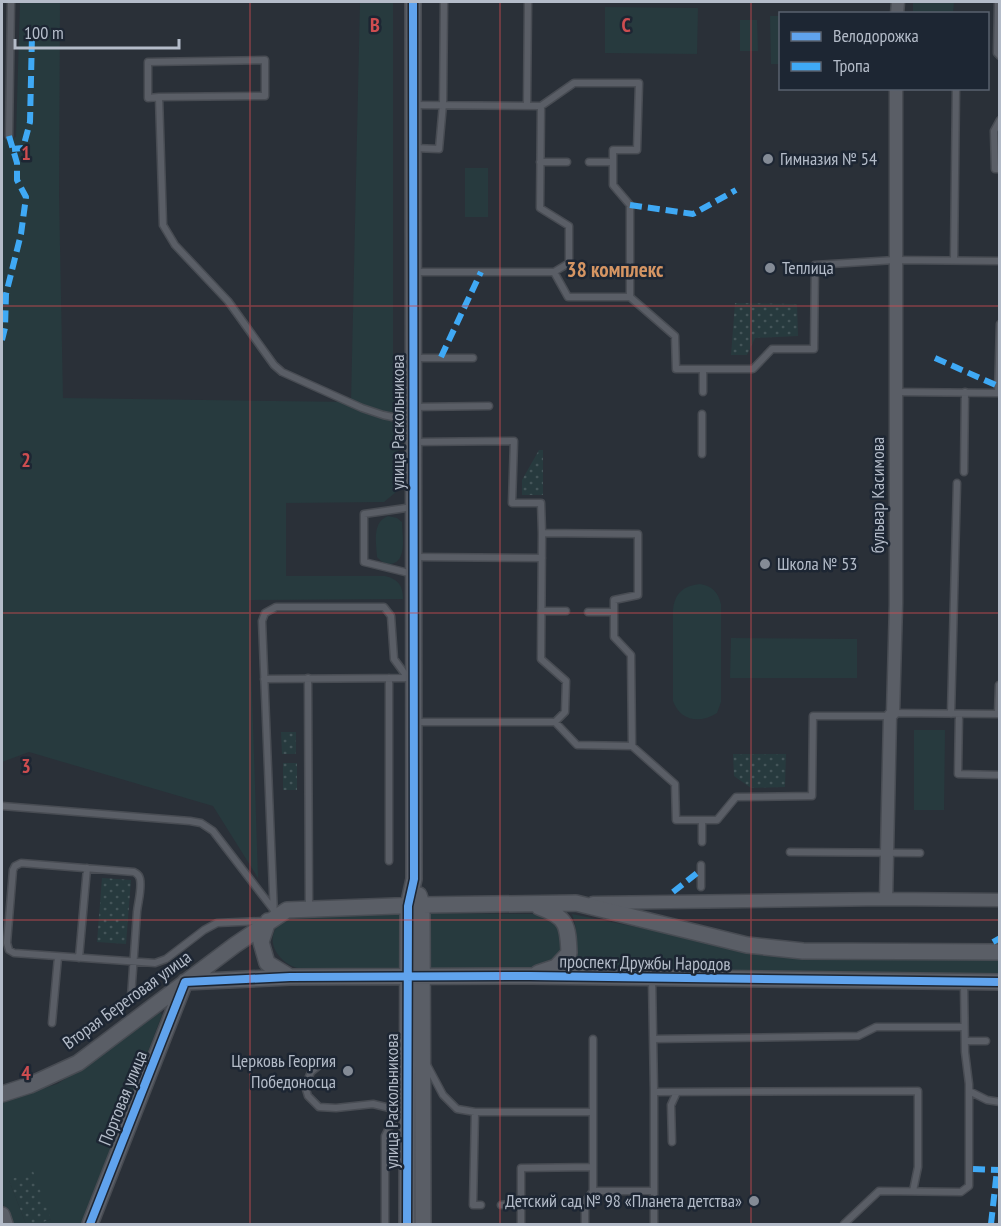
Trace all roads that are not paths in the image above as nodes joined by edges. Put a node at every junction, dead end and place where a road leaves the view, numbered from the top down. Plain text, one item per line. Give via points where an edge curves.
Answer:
1 (11, 2) edge
2 (413, 2) edge
3 (444, 2) edge
4 (528, 2) edge
5 (998, 2) edge
6 (999, 56) edge
7 (896, 90) edge
8 (956, 90) edge
9 (159, 97) junction
10 (442, 104) junction
11 (414, 105) junction
12 (527, 106) junction
13 (541, 106) junction
14 (999, 120) edge
15 (9, 136) dead end
16 (414, 148) junction
17 (540, 162) junction
18 (567, 162) dead end
19 (589, 162) dead end
20 (613, 162) junction
21 (999, 169) edge
22 (895, 260) junction
23 (954, 260) junction
24 (999, 261) edge
25 (413, 272) junction
26 (554, 272) junction
27 (630, 297) junction
28 (999, 324) edge
29 (413, 358) junction
30 (473, 358) dead end
31 (703, 369) junction
32 (703, 392) dead end
33 (896, 392) junction
34 (965, 392) junction
35 (489, 406) dead end
36 (413, 414) junction
37 (702, 414) dead end
38 (412, 442) junction
39 (702, 454) dead end
40 (964, 472) dead end
41 (957, 483) dead end
42 (414, 507) junction
43 (542, 533) junction
44 (414, 557) junction
45 (542, 558) junction
46 (413, 574) junction
47 (541, 611) junction
48 (566, 612) dead end
49 (588, 612) dead end
50 (614, 612) junction
51 (308, 678) junction
52 (388, 678) junction
53 (411, 678) junction
54 (264, 679) junction
55 (999, 685) edge
56 (951, 714) junction
57 (959, 714) junction
58 (999, 714) edge
59 (892, 715) junction
60 (414, 722) junction
61 (555, 722) junction
62 (632, 746) junction
63 (999, 775) edge
64 (2, 806) edge
65 (702, 820) junction
66 (702, 842) dead end
67 (790, 852) dead end
68 (887, 852) junction
69 (920, 853) dead end
70 (389, 861) dead end
71 (702, 865) dead end
72 (87, 868) junction
73 (701, 887) dead end
74 (886, 899) junction
75 (999, 900) edge
76 (576, 903) junction
77 (531, 904) junction
78 (415, 905) junction
79 (309, 909) junction
80 (275, 914) junction
81 (999, 952) edge
82 (57, 957) junction
83 (80, 958) junction
84 (133, 963) junction
85 (530, 976) junction
86 (290, 977) junction
87 (423, 977) junction
88 (407, 978) junction
89 (652, 978) junction
90 (185, 982) junction
91 (964, 982) junction
92 (999, 982) edge
93 (131, 997) dead end
94 (52, 1023) dead end
95 (964, 1027) junction
96 (653, 1038) junction
97 (593, 1039) dead end
98 (964, 1041) junction
99 (986, 1041) dead end
100 (423, 1059) junction
101 (323, 1062) dead end
102 (407, 1075) junction
103 (969, 1091) junction
104 (654, 1092) junction
105 (677, 1092) junction
106 (2, 1094) edge
107 (999, 1102) edge
108 (398, 1110) junction
109 (475, 1112) junction
110 (592, 1112) junction
111 (672, 1142) dead end
112 (593, 1167) junction
113 (593, 1191) junction
114 (654, 1191) junction
115 (913, 1191) junction
116 (521, 1203) junction
117 (481, 1205) dead end
118 (501, 1205) dead end
119 (2, 1215) edge
120 (5, 1224) edge
121 (90, 1224) edge
122 (385, 1224) edge
123 (407, 1224) edge
124 (423, 1224) edge
125 (521, 1224) edge
126 (585, 1224) edge
127 (654, 1224) edge
128 (844, 1224) edge

1 - 15 lane
2 - 11 street, улица Раскольникова
3 - 10 lane
4 - 12 lane
5 - 6 lane
7 - 22 street, бульвар Касимова
8 - 23 lane
9 - 9 lane via 265,96 265,60 148,62 148,98
9 - 36 lane via 163,225 175,245 228,301 282,372 383,415
10 - 11 lane
10 - 12 lane
10 - 16 lane via 439,149
11 - 16 street, улица Раскольникова
12 - 13 lane
13 - 17 lane
13 - 20 lane via 574,82 639,83 637,150 613,150
14 - 21 lane via 994,131 995,169
16 - 25 street, улица Раскольникова
17 - 18 lane
17 - 26 lane via 540,208 568,226 568,263
19 - 20 lane
20 - 27 lane via 613,185 630,205
22 - 23 lane
22 - 31 lane via 815,265 814,349 772,349 753,369
22 - 33 street, бульвар Касимова
23 - 24 lane
25 - 26 lane
25 - 29 street, улица Раскольникова
26 - 27 lane via 568,297
27 - 31 lane via 675,336 676,369
28 - 34 lane via 998,393
29 - 30 lane
29 - 36 street, улица Раскольникова
31 - 32 lane
33 - 34 lane
33 - 59 street, бульвар Касимова
34 - 40 lane
35 - 36 lane
36 - 38 street, улица Раскольникова
37 - 39 lane
38 - 42 street, улица Раскольникова
38 - 43 lane via 513,441 512,503 541,503
41 - 56 lane
42 - 44 street, улица Раскольникова
42 - 46 lane via 364,514 364,562
43 - 45 lane
43 - 50 lane via 638,534 638,595 614,600
44 - 45 lane
44 - 46 street, улица Раскольникова
45 - 47 lane
46 - 53 street, улица Раскольникова
47 - 48 lane
47 - 61 lane via 541,659 566,681 566,712
49 - 50 lane
50 - 62 lane via 614,637 632,655
51 - 52 lane
51 - 54 lane
51 - 79 lane
52 - 53 lane
52 - 70 lane
53 - 54 lane via 393,656 391,616 387,609 299,607 271,608 263,616
53 - 60 street, улица Раскольникова
54 - 80 lane
55 - 58 lane
56 - 57 lane
56 - 59 lane
57 - 58 lane
57 - 63 lane via 958,774
59 - 65 lane via 813,716 812,796 736,797 717,820
59 - 68 street, бульвар Касимова
60 - 61 lane
60 - 78 street, улица Раскольникова
61 - 62 lane via 577,745
62 - 65 lane via 675,784 676,820
64 - 80 lane via 201,823 213,831
65 - 66 lane
67 - 68 lane
68 - 69 lane
68 - 74 street, бульвар Касимова
71 - 73 lane
72 - 82 lane via 21,863 13,870 9,950
72 - 83 lane
72 - 84 lane via 134,872 139,877
74 - 75 street
74 - 76 street
76 - 77 street, проспект Дружбы Народов
76 - 81 street, проспект Дружбы Народов via 747,945 803,951
77 - 78 street, проспект Дружбы Народов
77 - 85 street via 557,914 568,931 569,953 556,967
78 - 79 street, проспект Дружбы Народов
78 - 87 street, улица Раскольникова
78 - 88 street, улица Раскольникова
79 - 80 street, проспект Дружбы Народов
80 - 84 lane via 217,923 162,961
80 - 86 street via 261,942 267,963
80 - 90 street, Вторая Береговая улица
82 - 83 lane
82 - 94 lane
83 - 84 lane
84 - 93 lane
85 - 87 street, проспект Дружбы Народов
85 - 89 street, проспект Дружбы Народов
86 - 88 street, проспект Дружбы Народов
86 - 90 street, проспект Дружбы Народов
87 - 88 street, проспект Дружбы Народов
87 - 100 street, улица Раскольникова
88 - 102 street, улица Раскольникова
89 - 91 street, проспект Дружбы Народов
89 - 96 lane
90 - 106 street, Вторая Береговая улица via 78,1063
90 - 121 street, Портовая улица
91 - 92 street, проспект Дружбы Народов
91 - 95 lane
95 - 96 lane via 876,1027 858,1036
95 - 98 lane
96 - 104 lane
97 - 110 lane
98 - 99 lane
98 - 103 lane
100 - 109 lane via 443,1095 457,1108
100 - 124 street, улица Раскольникова
101 - 108 lane via 311,1072 305,1086 308,1096 319,1107 373,1104
102 - 108 lane
102 - 123 street, улица Раскольникова
103 - 107 lane
103 - 115 lane via 969,1186 961,1192
104 - 105 lane
104 - 114 lane
105 - 111 lane via 671,1105
105 - 115 lane via 918,1091 918,1167
108 - 122 lane via 385,1136
109 - 110 lane
109 - 117 lane via 473,1205
110 - 112 lane
112 - 113 lane
112 - 116 lane via 521,1168
113 - 114 lane
113 - 126 lane via 585,1202
114 - 127 lane
115 - 128 lane via 879,1191
116 - 118 lane
116 - 125 lane
119 - 120 street

